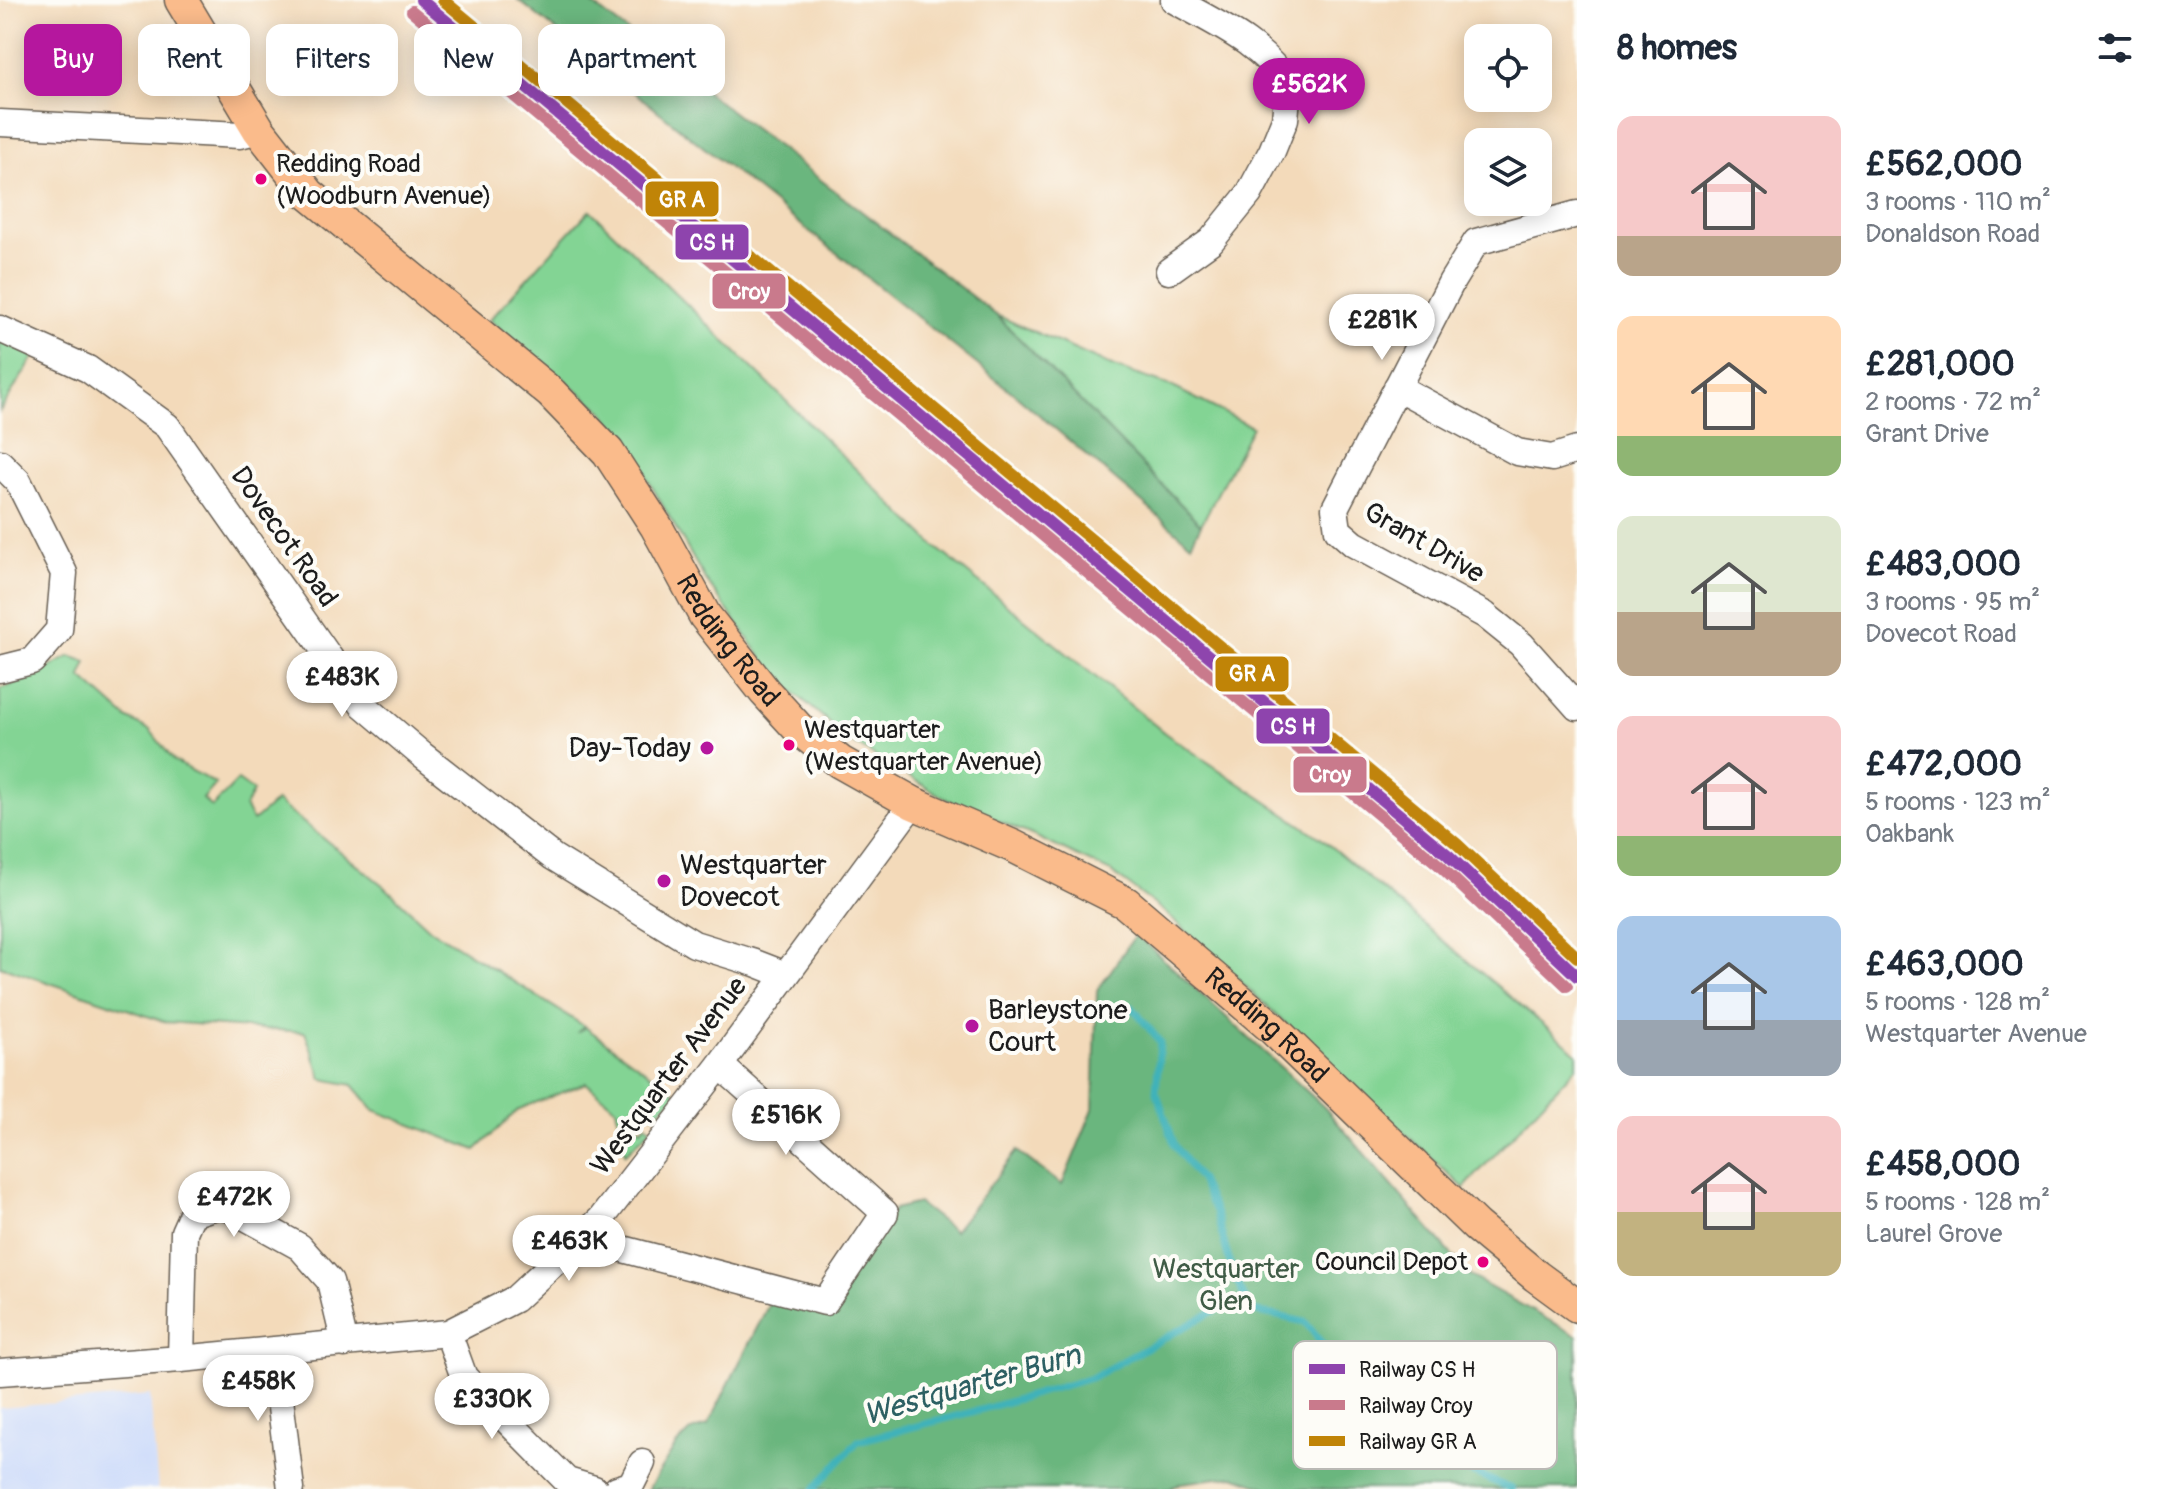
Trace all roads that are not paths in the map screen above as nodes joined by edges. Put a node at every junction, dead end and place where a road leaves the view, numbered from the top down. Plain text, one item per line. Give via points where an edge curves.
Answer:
1 (181, 0) edge
2 (1174, 0) edge
3 (0, 123) edge
4 (259, 130) junction
5 (1577, 214) edge
6 (1169, 271) dead end
7 (0, 329) edge
8 (1397, 387) junction
9 (1577, 450) edge
10 (0, 463) edge
11 (0, 669) edge
12 (1577, 707) edge
13 (913, 803) junction
14 (786, 975) junction
15 (720, 1065) junction
16 (581, 1238) junction
17 (1577, 1306) edge
18 (448, 1333) junction
19 (345, 1344) junction
20 (274, 1350) junction
21 (181, 1359) junction
22 (0, 1372) edge
23 (642, 1463) dead end
24 (291, 1489) edge
25 (594, 1489) edge
26 (617, 1489) edge

1 - 4 main road, Redding Road
2 - 6 street via 1244,40 1288,86 1285,119 1249,194 1211,241
3 - 4 street via 240,135
4 - 13 main road, Redding Road via 309,194 551,393 608,452 705,616 799,729 840,762
5 - 8 street, Grant Drive via 1476,242
7 - 14 street, Dovecot Road via 88,369 167,426 362,704 422,755 553,857 694,944
8 - 9 street via 1517,452 1552,458
8 - 12 street, Grant Drive via 1335,508 1338,530 1354,544 1485,615 1521,644
10 - 11 street via 18,481 64,573 59,630 32,661
13 - 14 street, Westquarter Avenue
13 - 17 main road, Redding Road via 1126,903 1270,1026 1476,1226
14 - 15 street, Westquarter Avenue
15 - 16 street, Westquarter Avenue
15 - 16 street via 885,1213 825,1302
16 - 18 street, Westquarter Avenue via 515,1299
18 - 19 street, Westquarter Avenue
18 - 25 street via 464,1377 567,1481
19 - 20 street, Westquarter Avenue
19 - 21 street via 330,1281 300,1247 222,1204 192,1214 184,1232
20 - 21 street, Westquarter Avenue
20 - 24 street
21 - 22 street, Westquarter Avenue
23 - 26 street via 631,1485

